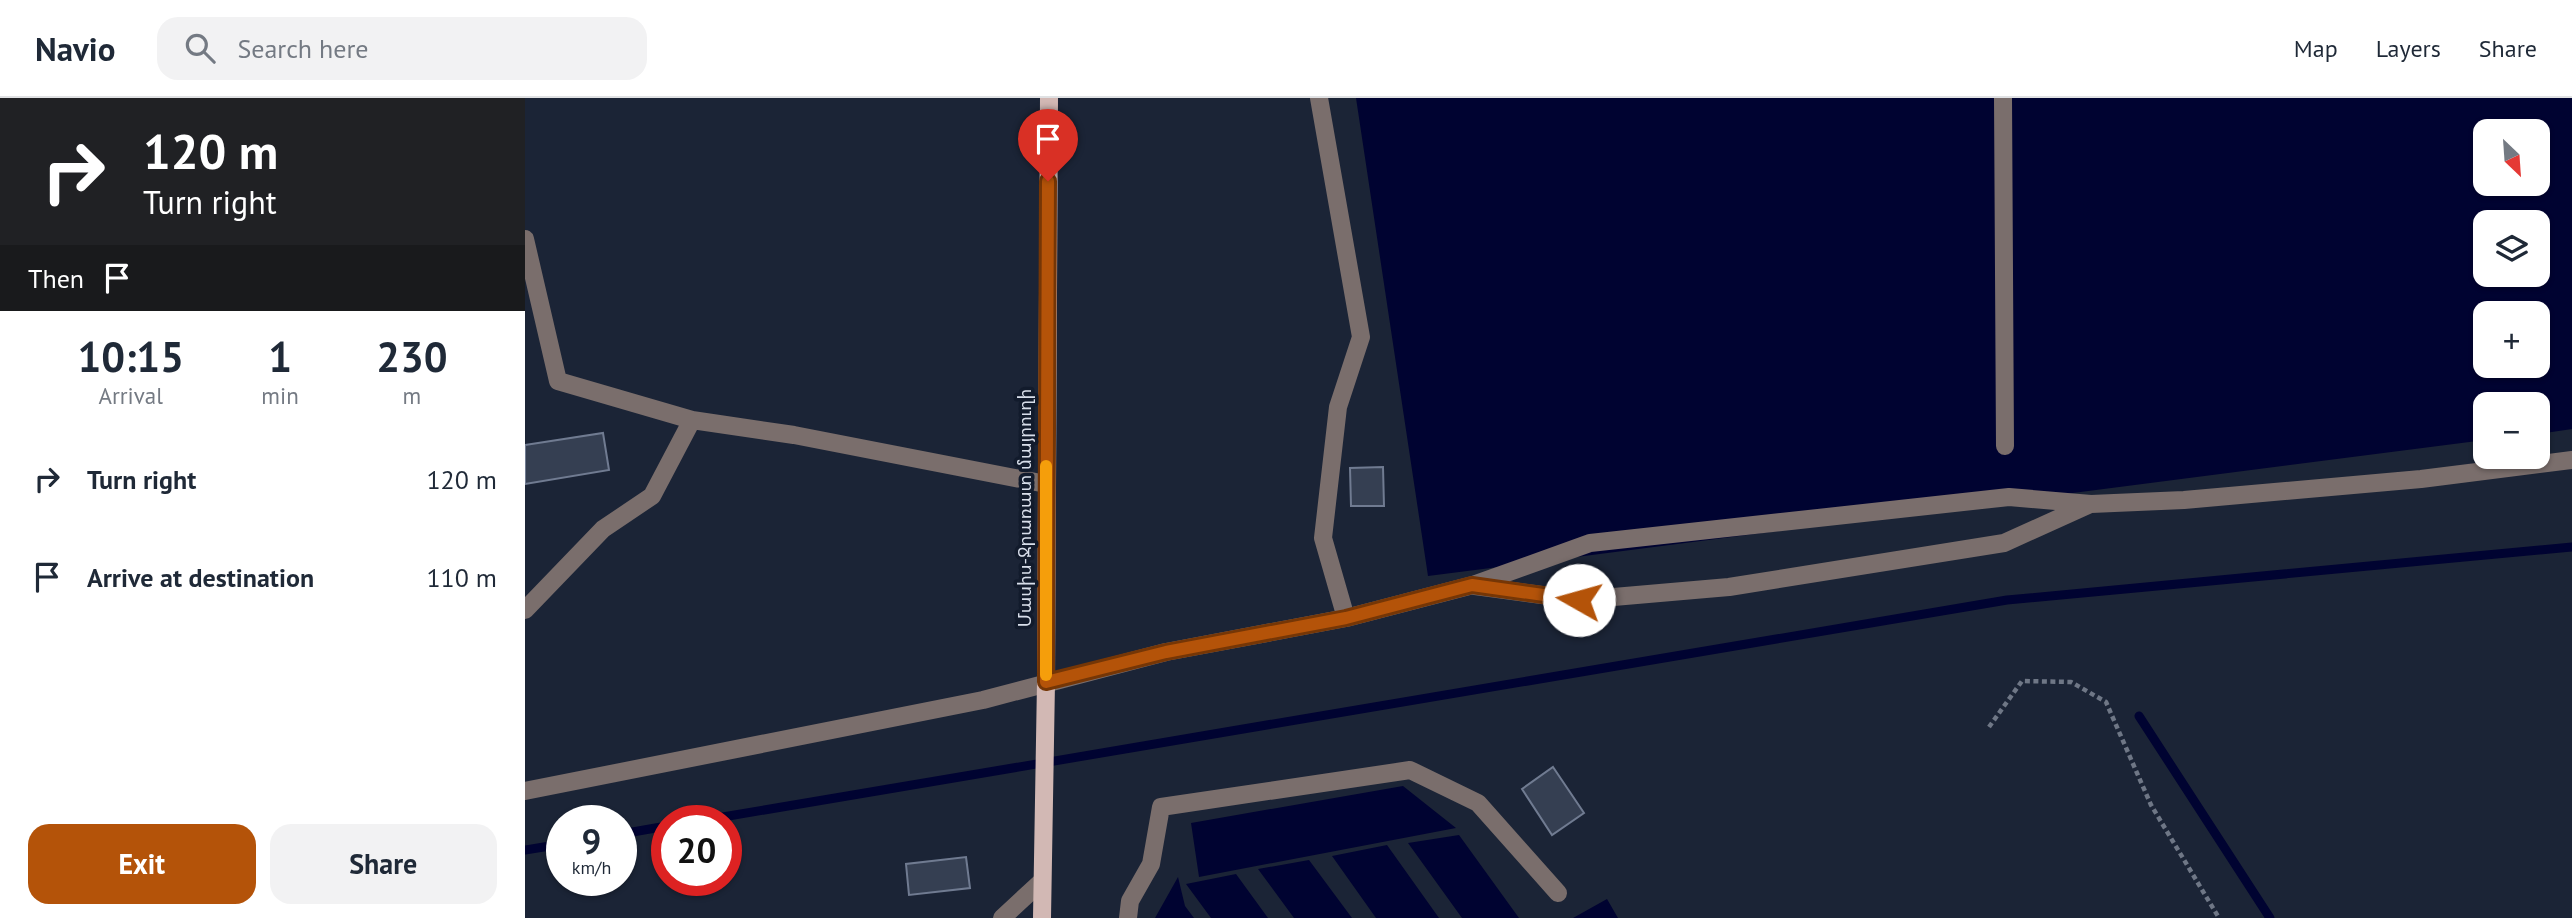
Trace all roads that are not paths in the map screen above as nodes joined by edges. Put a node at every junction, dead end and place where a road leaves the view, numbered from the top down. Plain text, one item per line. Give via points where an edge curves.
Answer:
1 (1049, 98) edge
2 (1319, 98) edge
3 (2003, 98) edge
4 (525, 239) edge
5 (692, 421) junction
6 (2005, 446) dead end
7 (2572, 460) edge
8 (1046, 484) junction
9 (2091, 504) junction
10 (1472, 585) junction
11 (525, 610) edge
12 (1346, 618) junction
13 (1046, 682) junction
14 (525, 791) edge
15 (1042, 881) junction
16 (1558, 893) dead end
17 (1002, 918) edge
18 (1042, 918) edge
19 (1128, 918) edge

1 - 8 main road, Մասիս-Ջրառատ մայրուղի
2 - 12 lane via 1361,337 1338,407 1323,538
3 - 6 lane
4 - 5 lane via 558,380
5 - 8 lane via 794,435
5 - 11 lane via 652,496 603,529
7 - 9 lane via 2421,479
8 - 13 main road, Մասիս-Ջրառատ մայրուղի
9 - 10 lane via 2009,497 1590,542
9 - 10 lane via 2004,542 1729,587 1579,600
10 - 12 lane
12 - 13 lane via 1166,652
13 - 14 lane via 970,703
13 - 15 main road, Մասիս-Ջրառատ մայրուղի
15 - 17 lane
15 - 18 main road, Մասիս-Ջրառատ մայրուղի
16 - 19 lane via 1478,803 1410,770 1161,807 1151,864 1130,901

